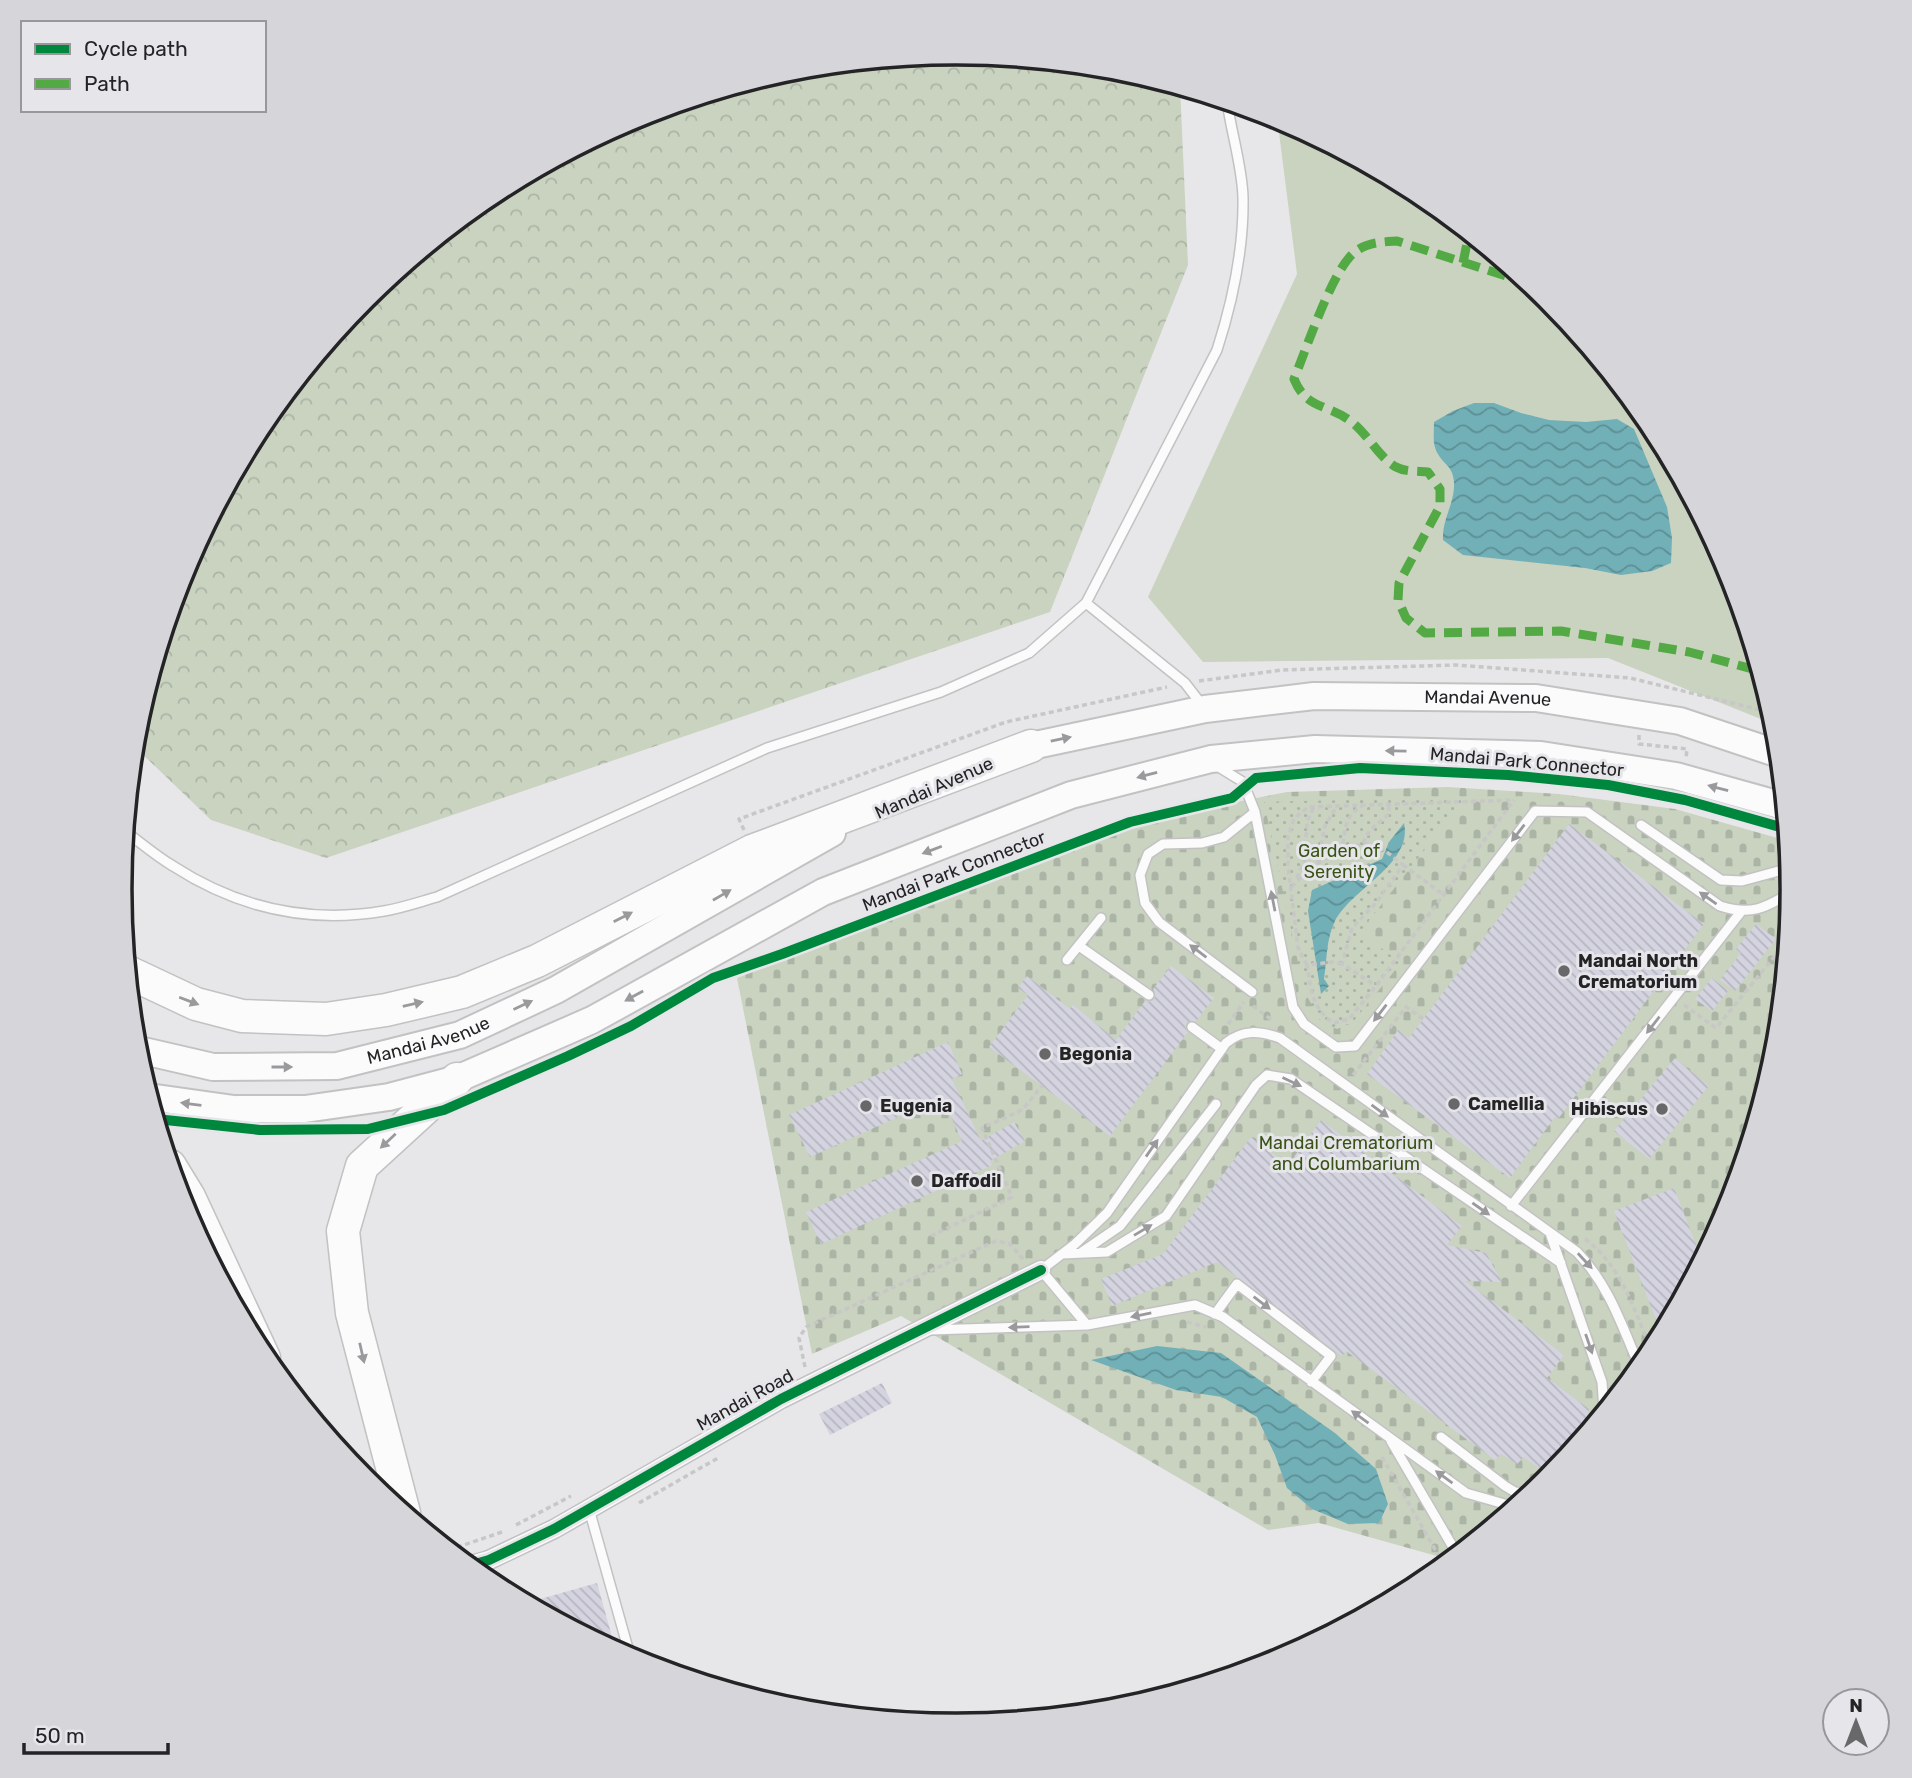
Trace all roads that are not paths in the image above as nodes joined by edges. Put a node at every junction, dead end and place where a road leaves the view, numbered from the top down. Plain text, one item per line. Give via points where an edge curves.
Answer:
1 (1229, 111) edge
2 (1086, 603) junction
3 (1205, 709) junction
4 (1031, 746) junction
5 (1768, 750) edge
6 (1196, 763) junction
7 (1775, 804) edge
8 (1255, 812) junction
9 (1641, 825) dead end
10 (134, 838) edge
11 (1779, 872) edge
12 (1780, 899) edge
13 (1740, 913) junction
14 (1101, 918) dead end
15 (1079, 946) junction
16 (1067, 960) dead end
17 (137, 976) edge
18 (1252, 992) dead end
19 (1149, 995) dead end
20 (1192, 1027) dead end
21 (1222, 1049) junction
22 (148, 1052) edge
23 (457, 1079) junction
24 (159, 1098) edge
25 (1216, 1104) dead end
26 (1511, 1206) junction
27 (1550, 1233) junction
28 (1081, 1253) junction
29 (1061, 1254) junction
30 (1561, 1263) junction
31 (1034, 1267) junction
32 (1215, 1314) junction
33 (1087, 1325) junction
34 (918, 1330) junction
35 (1635, 1356) edge
36 (1311, 1382) junction
37 (1603, 1399) edge
38 (1441, 1437) dead end
39 (1389, 1438) junction
40 (1517, 1492) edge
41 (400, 1497) edge
42 (1504, 1504) edge
43 (589, 1509) junction
44 (1452, 1547) edge
45 (481, 1562) edge
46 (627, 1644) edge

1 - 2 lane via 1243,195 1241,257 1228,317 1192,401
2 - 3 lane via 1185,683
2 - 10 lane via 1029,653 941,692 766,748 437,897 386,911 293,914 227,896 173,867
4 -> 3 main road, Mandai Avenue
3 - 5 main road, Mandai Avenue via 1314,696 1536,698 1680,721
17 -> 4 highway via 196,1004 242,1016 326,1019 462,992 537,961 752,851
22 -> 4 main road, Mandai Avenue via 213,1067 337,1066 460,1034 556,990 823,837
7 -> 6 main road via 1676,776 1541,755 1315,749
6 - 8 lane via 1221,766 1246,785
6 -> 23 main road via 1071,795 823,892 592,1020
13 -> 8 lane via 1720,906 1587,812 1535,811 1354,1046 1336,1047 1304,1024 1293,1007
18 -> 8 lane via 1159,922 1145,904 1140,875 1148,854 1163,844 1224,837
9 - 11 lane via 1721,880 1742,881
12 - 13 lane
13 -> 26 lane
14 - 15 lane
15 - 16 lane
15 - 19 lane
20 - 21 lane
21 -> 26 lane via 1236,1034 1257,1032 1280,1038
29 -> 21 lane via 1107,1213
23 -> 24 main road, bridge via 389,1097 305,1109 234,1109
23 -> 41 highway via 362,1166 343,1231 352,1313
25 - 28 lane via 1120,1226
26 - 27 lane
27 - 30 lane
27 -> 35 lane via 1592,1268 1610,1295
28 - 29 lane
28 -> 30 lane via 1107,1252 1166,1216 1267,1075 1291,1079
29 - 31 lane
30 -> 37 lane via 1602,1382
31 - 33 lane
31 - 34 street, Mandai Road
32 -> 33 lane via 1195,1305
32 - 36 lane
32 -> 36 lane via 1237,1284 1331,1356
33 -> 34 lane
34 - 43 street, Mandai Road via 781,1399
39 -> 36 lane
38 - 40 lane
42 -> 39 lane via 1466,1493
39 - 44 lane
43 - 45 street, Mandai Road, bridge
43 - 46 lane

